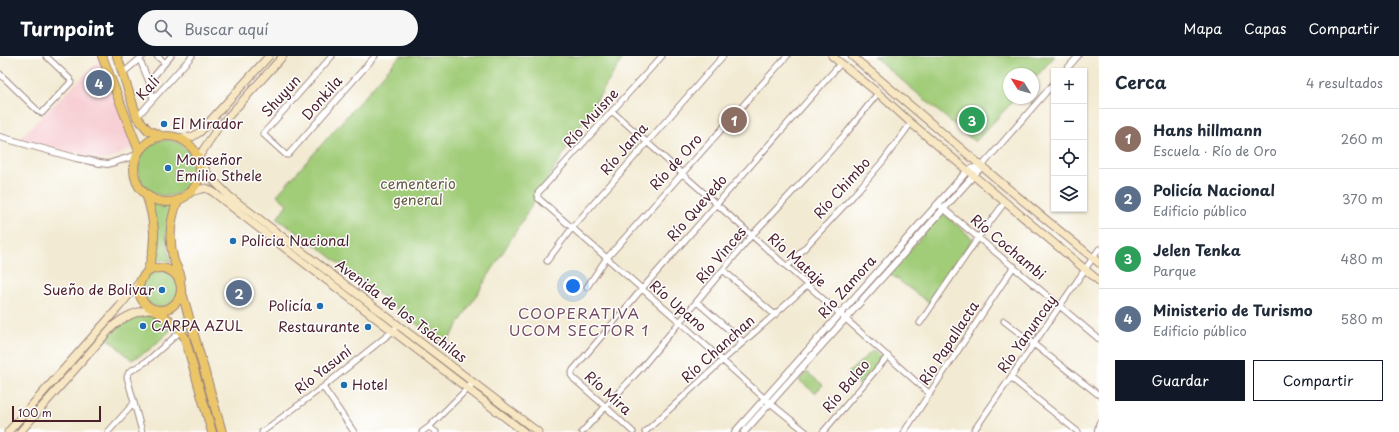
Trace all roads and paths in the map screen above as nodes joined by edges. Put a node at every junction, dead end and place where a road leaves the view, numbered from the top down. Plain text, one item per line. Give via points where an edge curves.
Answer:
1 (46, 56) edge
2 (102, 56) edge
3 (157, 56) edge
4 (171, 56) edge
5 (192, 56) edge
6 (269, 56) edge
7 (283, 56) edge
8 (332, 56) edge
9 (375, 56) edge
10 (662, 56) edge
11 (723, 56) edge
12 (787, 56) edge
13 (832, 56) edge
14 (852, 56) edge
15 (1078, 56) edge
16 (118, 57) edge
17 (141, 58) edge
18 (165, 63) junction
19 (840, 63) junction
20 (1068, 68) edge
21 (123, 73) junction
22 (0, 74) edge
23 (150, 82) junction
24 (1051, 86) edge
25 (878, 93) junction
26 (153, 100) junction
27 (613, 112) junction
28 (137, 117) junction
29 (911, 123) junction
30 (161, 136) junction
31 (0, 137) edge
32 (180, 138) junction
33 (646, 141) junction
34 (138, 153) junction
35 (287, 156) joint
36 (199, 159) junction
37 (982, 166) junction
38 (968, 170) junction
39 (682, 173) junction
40 (974, 176) junction
41 (190, 192) junction
42 (146, 194) junction
43 (537, 196) joint
44 (178, 200) junction
45 (1005, 202) junction
46 (717, 204) junction
47 (938, 204) junction
48 (944, 209) junction
49 (572, 228) junction
50 (752, 235) junction
51 (978, 238) junction
52 (1099, 249) edge
53 (606, 259) junction
54 (547, 261) dead end
55 (1096, 261) edge
56 (787, 266) junction
57 (1014, 266) junction
58 (723, 270) junction
59 (1086, 270) junction
60 (148, 272) junction
61 (142, 279) junction
62 (1099, 281) edge
63 (808, 284) junction
64 (587, 287) dead end
65 (182, 289) junction
66 (641, 290) junction
67 (698, 302) junction
68 (1060, 307) junction
69 (152, 309) junction
70 (840, 314) junction
71 (775, 315) junction
72 (845, 318) junction
73 (1004, 321) dead end
74 (680, 322) junction
75 (920, 322) dead end
76 (395, 328) junction
77 (181, 331) junction
78 (1099, 339) edge
79 (743, 342) junction
80 (1034, 344) junction
81 (888, 356) junction
82 (722, 360) junction
83 (573, 370) joint
84 (1010, 378) junction
85 (473, 383) junction
86 (323, 387) junction
87 (467, 389) junction
88 (930, 394) junction
89 (1099, 395) edge
90 (764, 398) junction
91 (134, 403) junction
92 (770, 403) junction
93 (606, 406) junction
94 (1099, 423) edge
95 (429, 427) junction
96 (352, 431) edge
97 (8, 432) edge
98 (20, 432) edge
99 (108, 432) edge
100 (142, 432) edge
101 (212, 432) edge
102 (222, 432) edge
103 (262, 432) edge
104 (422, 432) edge
105 (436, 432) edge
106 (524, 432) edge
107 (538, 432) edge
108 (582, 432) edge
109 (633, 432) edge
110 (645, 432) edge
111 (735, 432) edge
112 (744, 432) edge
113 (806, 432) edge
114 (824, 432) edge
115 (904, 432) edge
116 (973, 432) edge
117 (1078, 432) edge
118 (1097, 432) edge

1 - 22 street via 71,82 42,113
2 - 34 main road
3 - 18 street
4 - 18 street
5 - 26 street, Kali
6 - 32 main road via 200,132 192,137
7 - 36 main road via 217,129
8 - 35 street, Shuyun via 263,134
9 - 35 street, Donkila
10 - 27 street, Río Muisne
11 - 33 street, Río Jama
12 - 39 street, Río de Oro
13 - 19 main road
14 - 37 main road
15 - 20 street
16 - 21 main road
17 - 21 street
17 - 23 street
18 - 23 street
19 - 25 main road
19 - 46 street, Río Quevedo
21 - 28 main road
23 - 26 street
24 - 37 street, Río Zamora
25 - 29 main road
25 - 50 street, Río Vinces via 848,131
26 - 28 street, Kali
27 - 33 street, Río Mataje
27 - 43 street, Río Muisne
28 - 30 main road via 148,130
29 - 38 main road
29 - 56 street, Río Chimbo via 884,161
30 - 32 main road
30 - 34 main road via 149,142
31 - 34 street via 108,164
32 - 36 main road via 191,146
33 - 39 street, Río Mataje
33 - 49 street, Río Jama
34 - 42 main road via 134,172 140,188
36 - 41 main road via 199,177
36 - 76 main road, Avenida de los Tsáchilas via 210,177 229,196
37 - 38 street
37 - 40 street, Río Zamora
37 - 55 main road
38 - 40 main road
38 - 47 street, Río Zamora
39 - 46 street, Río Mataje
39 - 53 street, Río de Oro
40 - 45 main road
40 - 48 street, Río Zamora
41 - 44 main road
41 - 76 main road, Avenida de los Tsáchilas via 206,188 213,192
42 - 44 main road via 155,200
42 - 60 main road via 154,238 154,250
43 - 49 street, Río Upano
44 - 65 main road via 170,233
45 - 51 street
45 - 59 main road
46 - 50 street, Río Mataje
46 - 66 street, Río Quevedo
47 - 48 street, Río Cochambi
47 - 70 street, Río Zamora
48 - 51 street, Río Cochambi
48 - 72 street, Río Zamora
49 - 53 street, Río Upano
49 - 54 street, Río Jama
50 - 56 street, Río Mataje
50 - 58 street, Río Vinces
51 - 57 street, Río Cochambi
51 - 75 street
52 - 55 street, Río Yanuncay
53 - 64 street, Río de Oro
53 - 66 street, Río Upano
55 - 59 street, Río Yanuncay
56 - 63 street, Río Mataje
57 - 68 street, Río Cochambi
57 - 88 street, Río Papallacta
58 - 67 street, Río Vinces
58 - 71 street
59 - 62 main road
59 - 68 street, Río Yanuncay
60 - 61 main road
60 - 65 main road via 161,268 174,272
61 - 69 main road via 139,293 146,306
61 - 97 main road
63 - 70 street, Río Mataje
63 - 71 street, Río Chanchan
65 - 69 main road via 179,300 168,310
65 - 102 main road
66 - 74 street, Río Upano
66 - 83 street, Río Quevedo
67 - 74 street, Río Vinces
67 - 79 street
68 - 78 street, Río Cochambi
68 - 80 street, Río Yanuncay
69 - 77 main road
69 - 98 main road via 123,318 112,327
70 - 72 street, Río Mataje
70 - 90 street, Río Zamora
71 - 79 street, Río Chanchan
72 - 81 street, Río Mataje
72 - 92 street, Río Zamora
73 - 80 street
74 - 82 street, Río Upano
74 - 93 street, Río Vinces
76 - 85 main road, Avenida de los Tsáchilas
76 - 86 street, Río Yasuní
76 - 87 main road, Avenida de los Tsáchilas
77 - 91 street via 147,361 129,372 127,377
77 - 101 main road
79 - 82 street, Río Chanchan
80 - 84 street, Río Yanuncay
80 - 89 street
81 - 88 street, Río Mataje
81 - 114 street, Río Balao
82 - 90 street, Río Upano
82 - 110 street, Río Chanchan
83 - 93 street, Río Mira via 571,375 574,379
84 - 116 street, Río Yanuncay
84 - 117 street
85 - 87 street
85 - 107 main road, Avenida de los Tsáchilas
86 - 96 street
86 - 103 street, Río Yasuní
87 - 95 street
87 - 106 main road, Avenida de los Tsáchilas
88 - 115 street, Río Papallacta
90 - 92 street, Río Upano
90 - 111 street, Río Zamora
91 - 99 street
91 - 100 street
92 - 112 street, Río Zamora
92 - 113 street, Río Upano
93 - 108 street, Río Vinces
93 - 109 street, Río Mira
94 - 118 street
95 - 104 street
95 - 105 street

